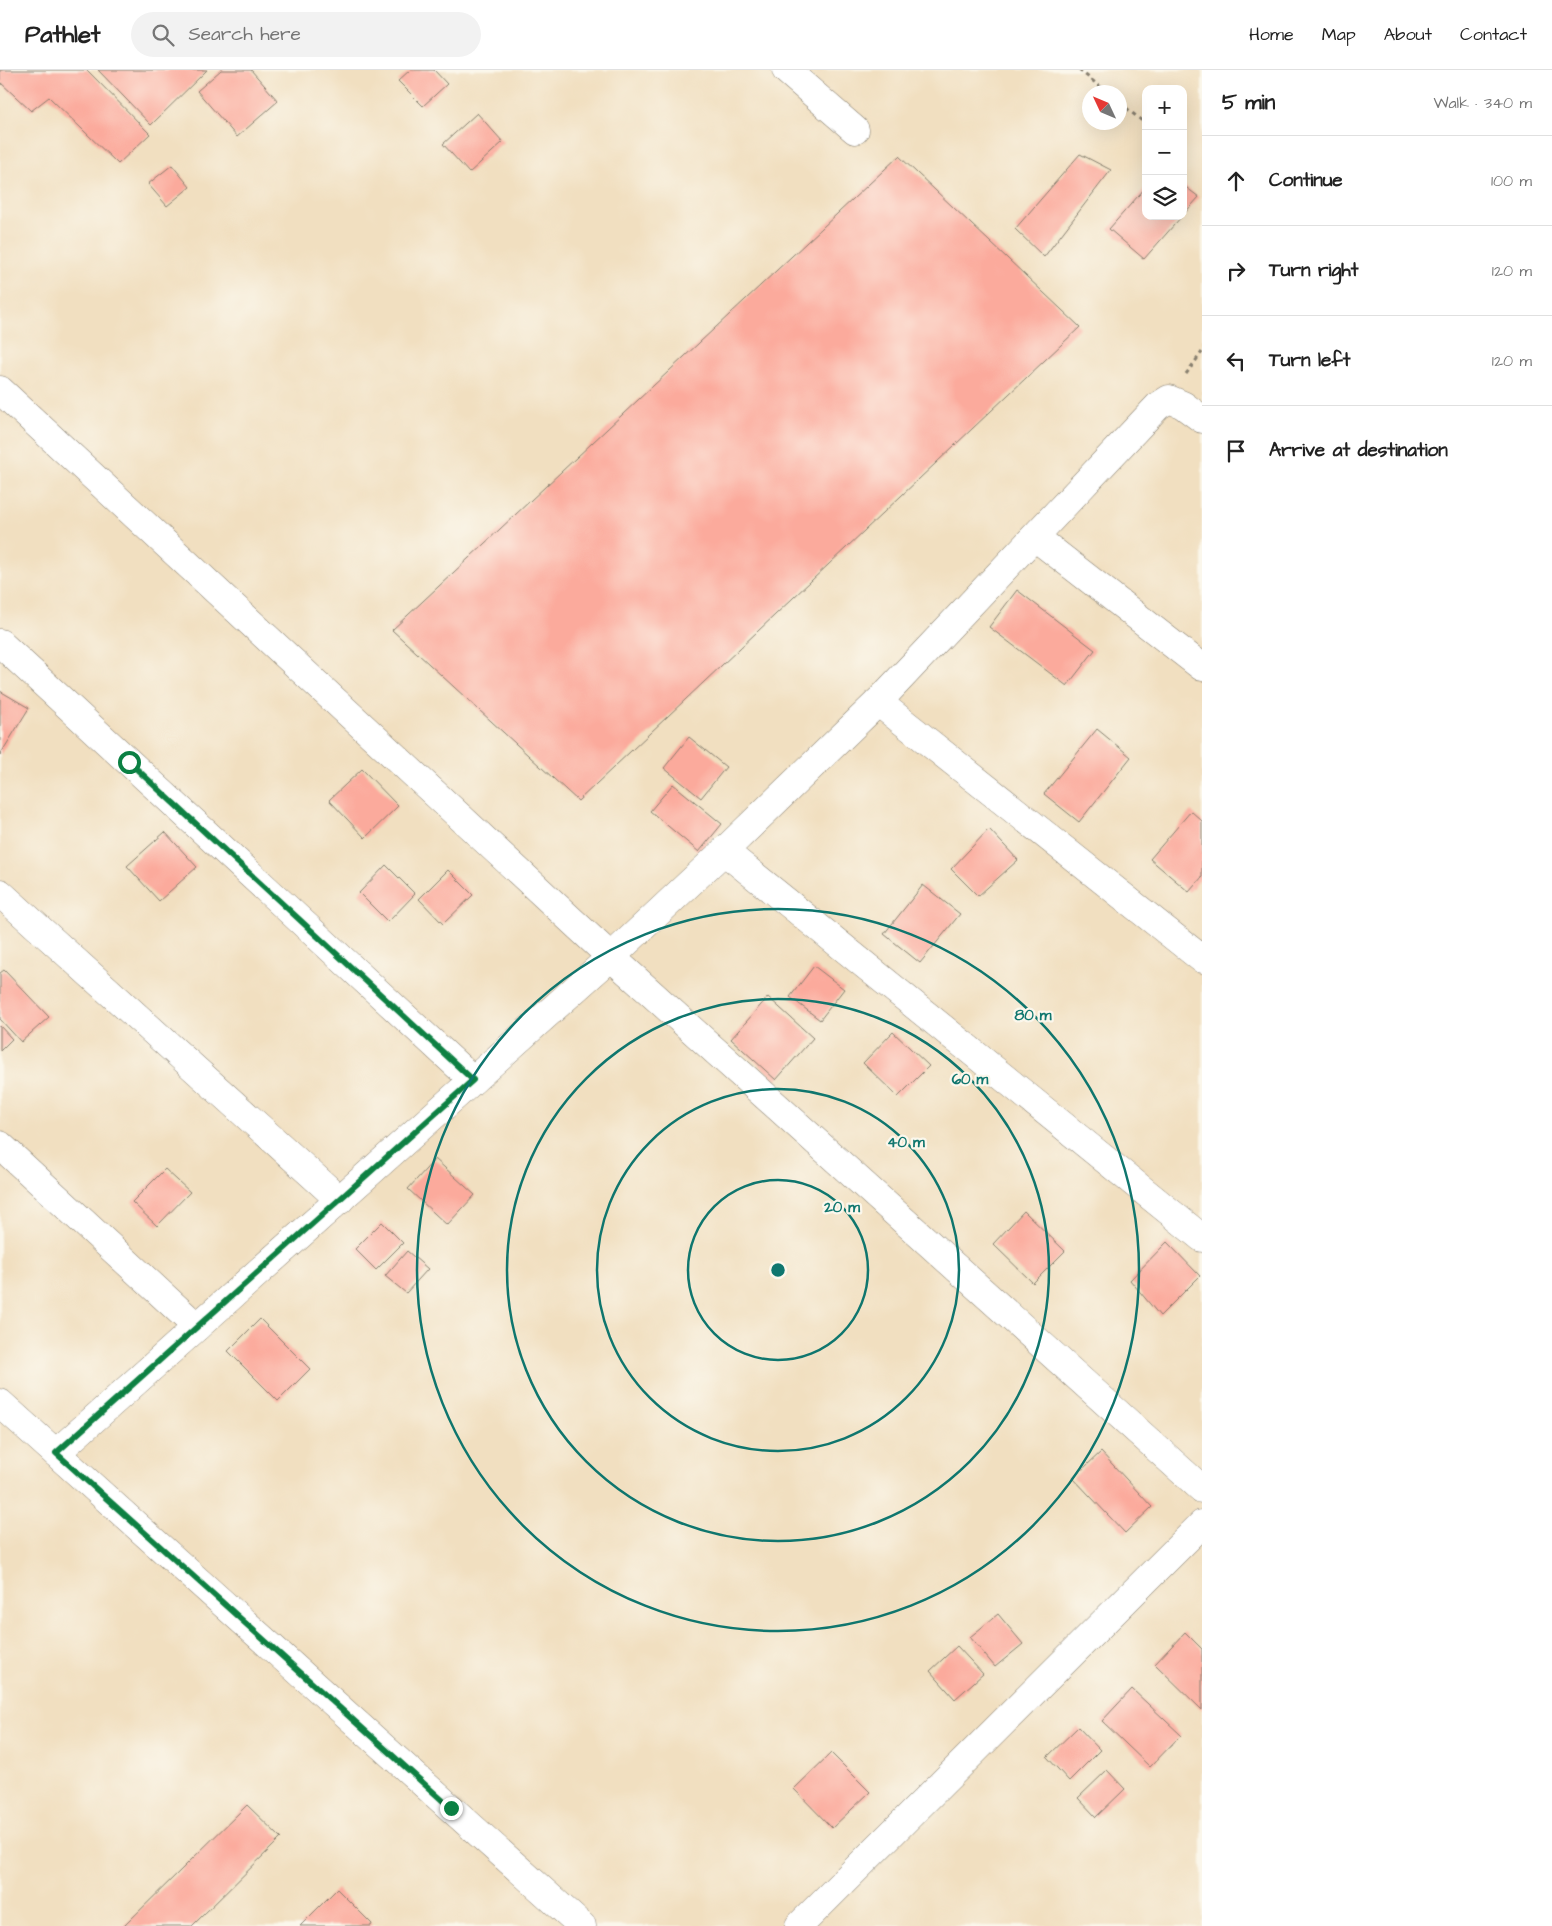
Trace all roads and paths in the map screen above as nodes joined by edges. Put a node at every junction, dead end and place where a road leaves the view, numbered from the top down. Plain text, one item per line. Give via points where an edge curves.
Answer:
1 (786, 70) edge
2 (1079, 70) edge
3 (1098, 85) edge
4 (1127, 109) edge
5 (1142, 121) edge
6 (855, 130) dead end
7 (0, 390) edge
8 (1202, 419) edge
9 (1035, 537) junction
10 (0, 643) edge
11 (1202, 667) edge
12 (878, 702) junction
13 (724, 851) junction
14 (0, 892) edge
15 (611, 957) junction
16 (1202, 959) edge
17 (473, 1080) junction
18 (0, 1145) edge
19 (340, 1200) junction
20 (1202, 1238) edge
21 (197, 1327) junction
22 (0, 1403) edge
23 (56, 1453) junction
24 (1202, 1489) edge
25 (1202, 1524) edge
26 (582, 1926) edge
27 (799, 1926) edge

1 - 6 street
2 - 3 path
4 - 5 path
7 - 15 street
8 - 9 street via 1183,404 1168,399 1158,406
9 - 11 street
9 - 12 street
10 - 17 street
12 - 13 street
12 - 16 street
13 - 15 street
13 - 20 street
14 - 19 street
15 - 17 street
15 - 24 street
17 - 19 street
18 - 21 street
19 - 21 street
21 - 23 street
22 - 23 street
23 - 26 street
25 - 27 street

